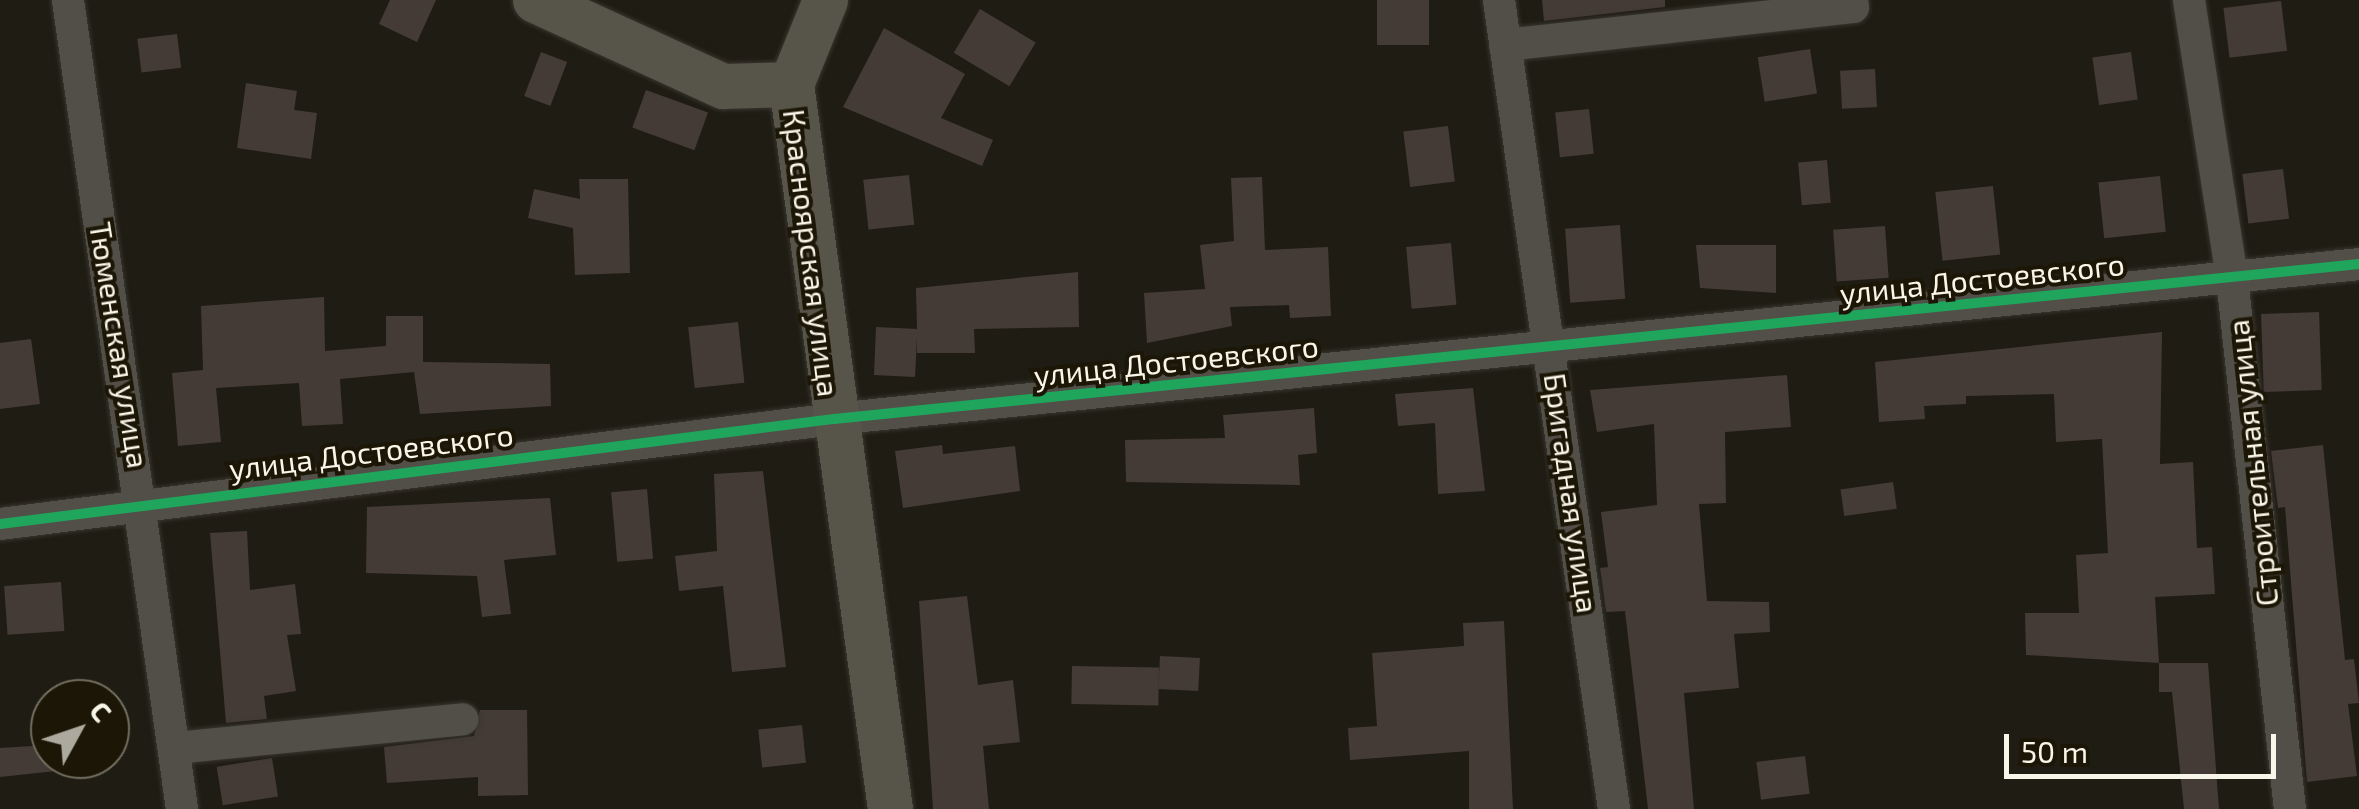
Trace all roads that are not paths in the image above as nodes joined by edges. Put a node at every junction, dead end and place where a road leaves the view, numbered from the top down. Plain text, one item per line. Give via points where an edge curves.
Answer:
1 (68, 0) edge
2 (535, 0) edge
3 (826, 0) edge
4 (1499, 0) edge
5 (1852, 0) edge
6 (2189, 0) edge
7 (1505, 45) junction
8 (791, 84) junction
9 (2359, 264) edge
10 (2232, 278) junction
11 (1553, 347) junction
12 (834, 420) junction
13 (144, 504) junction
14 (0, 524) edge
15 (463, 719) dead end
16 (175, 748) junction
17 (182, 809) edge
18 (890, 809) edge
19 (1614, 809) edge
20 (2290, 809) edge

1 - 13 street, Тюменская улица
2 - 8 main road via 723,86
3 - 8 main road, Красноярская улица
4 - 7 street, Бригадная улица
5 - 7 street via 1853,8
6 - 10 street, Строительная улица
7 - 11 street, Бригадная улица
8 - 12 main road, Красноярская улица
9 - 10 street, улица Достоевского
10 - 11 street, улица Достоевского
10 - 20 street, Строительная улица
11 - 12 street, улица Достоевского
11 - 19 street, Бригадная улица
12 - 13 street, улица Достоевского
12 - 18 main road, Красноярская улица
13 - 14 street, улица Достоевского
13 - 16 street, Тюменская улица
15 - 16 street
16 - 17 street, Тюменская улица

